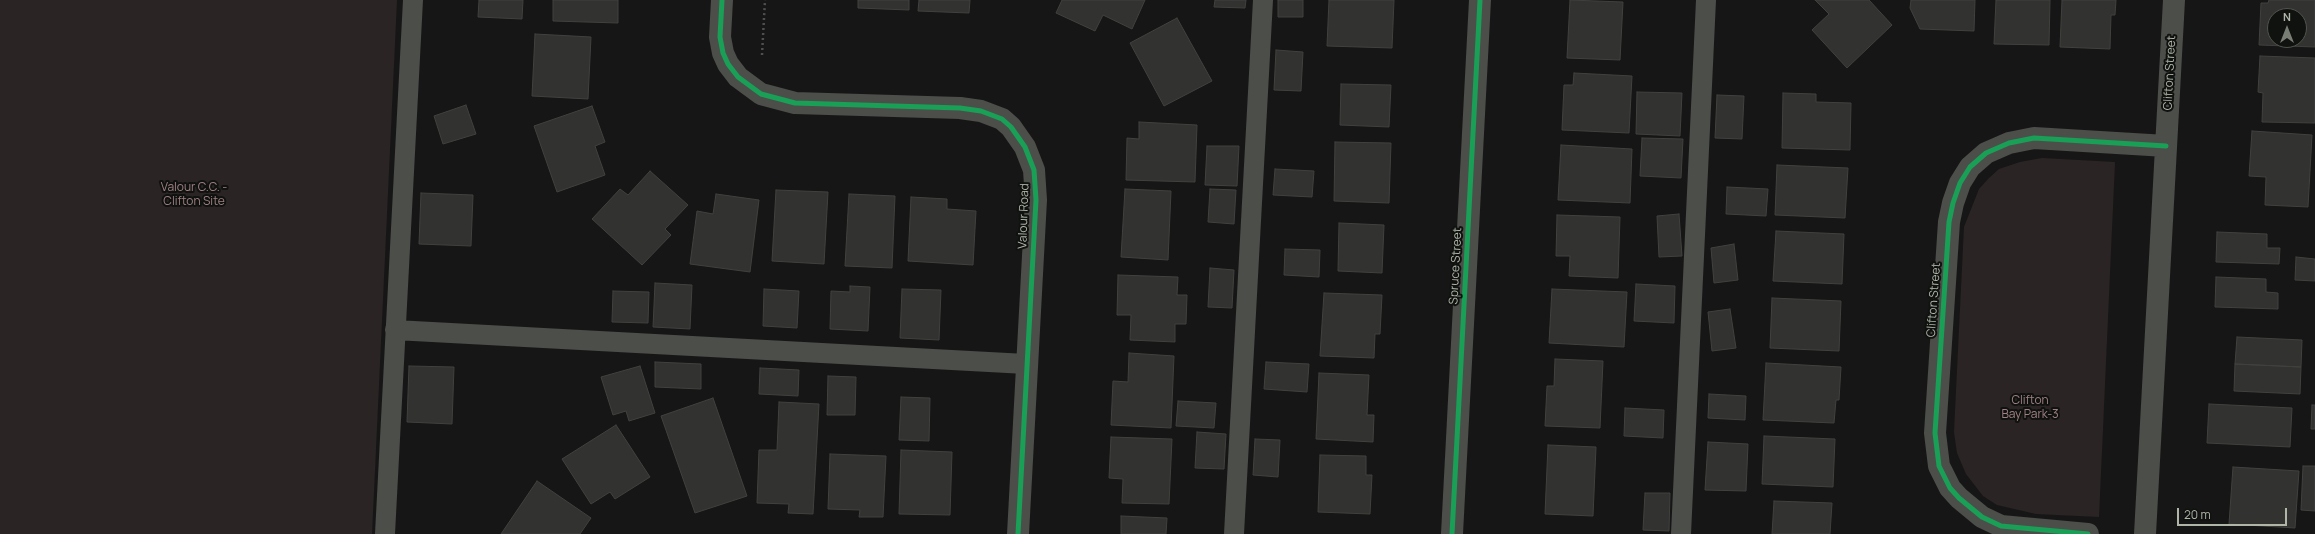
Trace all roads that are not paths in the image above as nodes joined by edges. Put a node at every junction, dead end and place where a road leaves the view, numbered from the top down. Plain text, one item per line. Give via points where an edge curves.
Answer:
1 (413, 0) edge
2 (722, 0) edge
3 (1263, 0) edge
4 (1480, 0) edge
5 (1706, 0) edge
6 (2174, 0) edge
7 (2166, 146) junction
8 (396, 330) junction
9 (1026, 364) junction
10 (385, 534) edge
11 (1018, 534) edge
12 (1234, 534) edge
13 (1452, 534) edge
14 (1681, 534) edge
15 (2088, 534) edge
16 (2145, 534) edge

1 - 8 lane
2 - 9 street, Valour Road via 720,37 723,53 738,77 761,94 796,103 960,108 995,116 1011,127 1025,147 1034,170 1036,185
3 - 12 lane
4 - 13 street, Spruce Street
5 - 14 lane
6 - 7 street, Clifton Street
7 - 15 street, Clifton Street via 2034,138 2009,143 1986,153 1970,167 1960,183 1952,209 1935,433 1939,466 1958,498 1982,517 2001,526
7 - 16 street, Clifton Street
8 - 9 lane
8 - 10 lane
9 - 11 street, Valour Road

